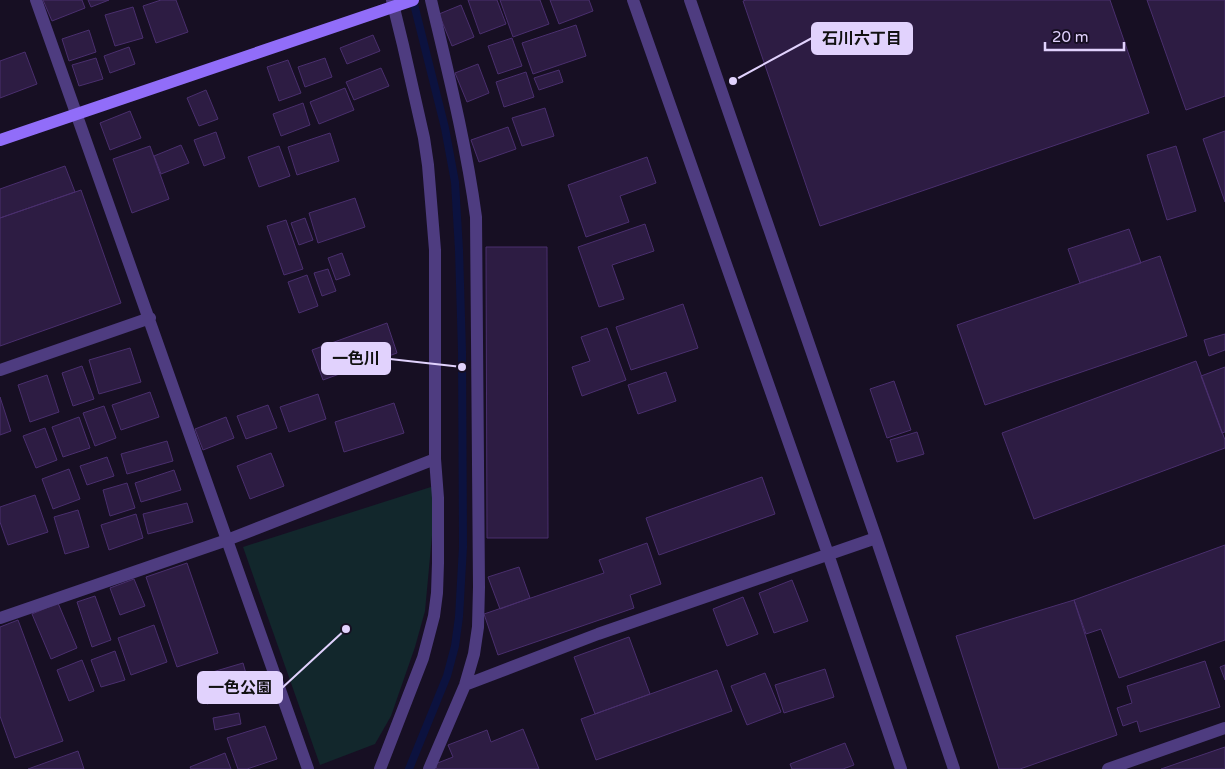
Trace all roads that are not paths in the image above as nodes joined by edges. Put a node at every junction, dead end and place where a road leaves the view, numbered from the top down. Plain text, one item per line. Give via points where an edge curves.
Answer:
1 (36, 0) edge
2 (413, 0) edge
3 (431, 0) edge
4 (633, 0) edge
5 (690, 0) edge
6 (395, 4) edge
7 (76, 113) junction
8 (0, 140) edge
9 (150, 318) junction
10 (0, 370) edge
11 (435, 459) junction
12 (876, 538) junction
13 (227, 540) junction
14 (828, 554) junction
15 (0, 618) edge
16 (465, 685) junction
17 (1225, 728) edge
18 (378, 768) edge
19 (308, 769) edge
20 (429, 769) edge
21 (901, 769) edge
22 (954, 769) edge
23 (1108, 769) edge

1 - 7 street
2 - 6 street
3 - 16 street via 460,121 476,217 479,586 478,626
4 - 14 street
5 - 12 street
6 - 7 street
6 - 11 street via 424,138 436,250
7 - 8 street
7 - 9 street
9 - 10 street
9 - 13 street
11 - 13 street
11 - 18 street via 438,563 434,616 423,658
12 - 14 street
12 - 22 street
13 - 15 street
13 - 19 street
14 - 16 street via 598,634
14 - 21 street
16 - 20 street
17 - 23 street

